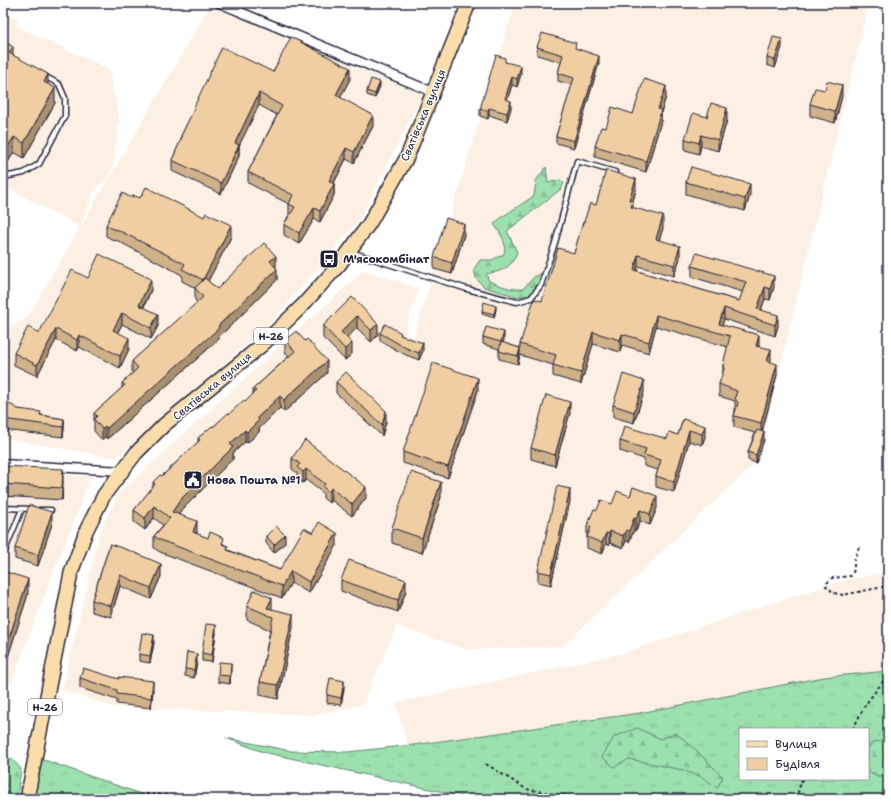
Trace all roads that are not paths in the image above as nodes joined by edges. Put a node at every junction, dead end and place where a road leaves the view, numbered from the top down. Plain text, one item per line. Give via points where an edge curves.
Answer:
1 (219, 3) edge
2 (469, 3) edge
3 (40, 74) edge
4 (434, 92) junction
5 (615, 172) edge
6 (3, 173) edge
7 (349, 251) junction
8 (3, 464) edge
9 (122, 471) junction
10 (3, 508) edge
11 (22, 509) junction
12 (51, 510) edge
13 (3, 555) edge
14 (27, 799) edge

1 - 4 street
2 - 4 main road, Сватівська вулиця / Н-26
3 - 6 lane via 59,84 65,98 64,116 39,164 24,173 9,176
4 - 7 main road, Сватівська вулиця / Н-26 via 407,158 369,224
5 - 7 lane via 577,161 541,285 531,298 517,302 467,289
7 - 9 main road, Сватівська вулиця / Н-26 via 301,307 262,345 164,425
8 - 9 street
9 - 14 main road, Сватівська вулиця / Н-26 via 104,495 86,531 71,573
10 - 11 lane
11 - 12 lane
11 - 13 lane

